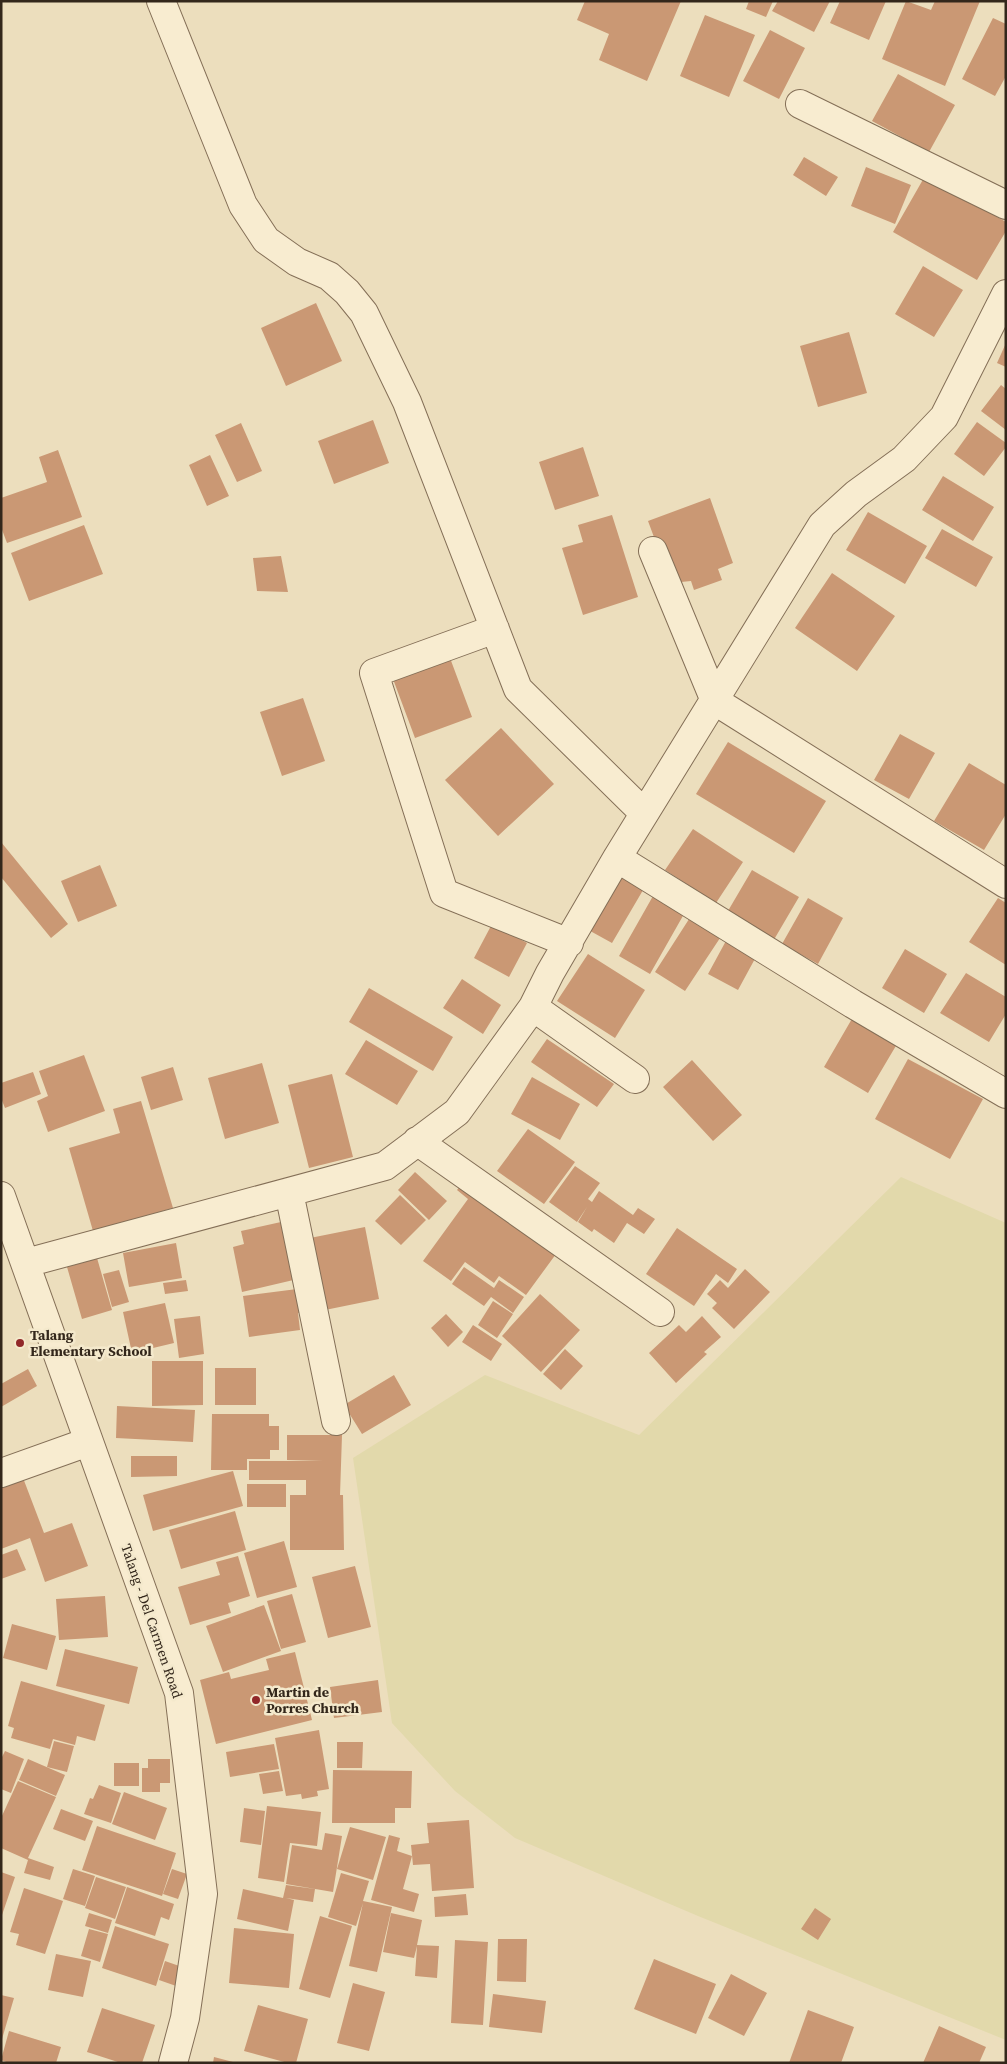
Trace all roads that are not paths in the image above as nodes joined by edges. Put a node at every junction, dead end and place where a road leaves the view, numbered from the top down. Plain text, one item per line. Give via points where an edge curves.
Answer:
1 (161, 1) edge
2 (800, 104) dead end
3 (1006, 205) edge
4 (1006, 294) edge
5 (653, 551) dead end
6 (495, 629) junction
7 (715, 701) junction
8 (644, 813) junction
9 (617, 858) junction
10 (1006, 884) edge
11 (569, 943) junction
12 (533, 1007) junction
13 (635, 1079) dead end
14 (1006, 1094) edge
15 (417, 1141) junction
16 (289, 1192) junction
17 (1, 1196) edge
18 (26, 1264) junction
19 (660, 1312) dead end
20 (336, 1421) dead end
21 (88, 1442) junction
22 (1, 1473) edge
23 (173, 2063) edge

1 - 6 street via 243,205 266,240 297,262 329,276 348,292 364,313 407,402
2 - 3 street
4 - 7 street via 944,417 904,458 822,525
5 - 7 street
6 - 8 street via 518,689
6 - 11 street via 374,673 444,893
7 - 8 street
7 - 10 street
8 - 9 street
9 - 11 street
9 - 14 street
11 - 12 street
12 - 13 street
12 - 15 street via 457,1112
15 - 16 street via 385,1166
15 - 19 street
16 - 18 street
16 - 20 street
17 - 18 street, Talang - Del Carmen Road
18 - 21 street, Talang - Del Carmen Road
21 - 22 street
21 - 23 street, Talang - Del Carmen Road via 179,1693 203,1894 186,2018

